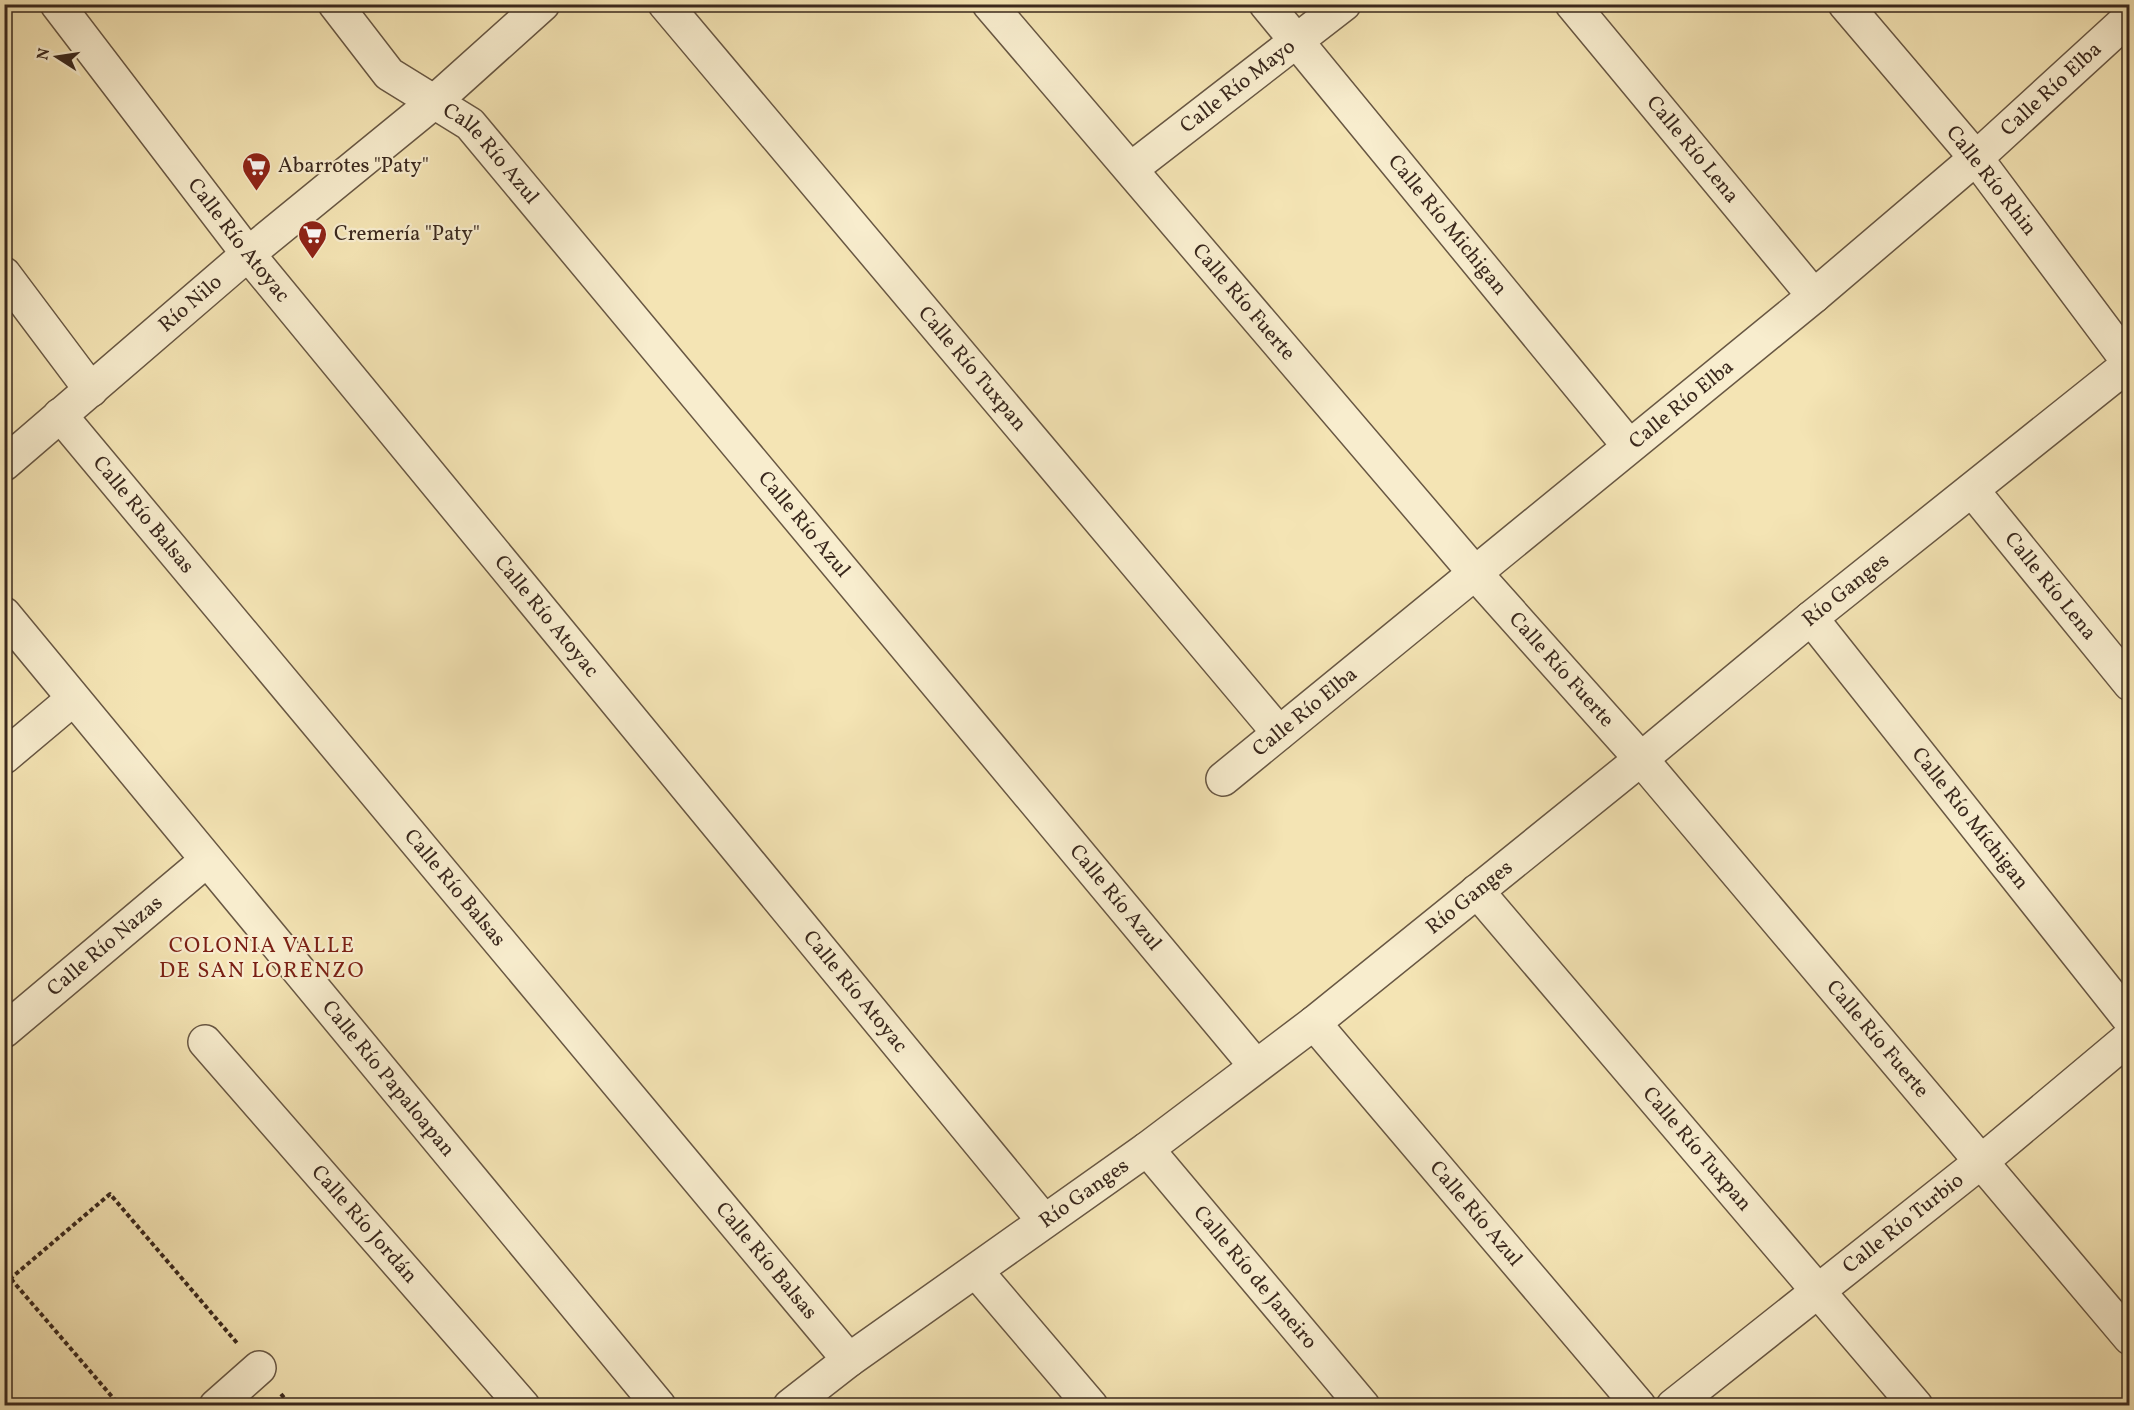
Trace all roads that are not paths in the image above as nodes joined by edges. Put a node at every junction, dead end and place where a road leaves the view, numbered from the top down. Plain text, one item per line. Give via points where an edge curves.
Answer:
1 (57, 4) edge
2 (335, 4) edge
3 (543, 4) edge
4 (665, 4) edge
5 (989, 4) edge
6 (1266, 4) edge
7 (1344, 4) edge
8 (1572, 4) edge
9 (1845, 4) edge
10 (2130, 17) edge
11 (1297, 41) junction
12 (434, 102) junction
13 (1976, 158) junction
14 (1131, 170) junction
15 (248, 254) junction
16 (4, 274) edge
17 (1814, 296) junction
18 (2130, 364) edge
19 (91, 390) junction
20 (60, 415) junction
21 (1629, 446) junction
22 (4, 464) edge
23 (1972, 490) junction
24 (1475, 573) junction
25 (4, 614) edge
26 (1811, 618) junction
27 (2130, 684) edge
28 (73, 699) junction
29 (1279, 733) junction
30 (4, 757) edge
31 (1641, 759) junction
32 (1223, 778) dead end
33 (207, 860) junction
34 (1477, 891) junction
35 (2130, 1020) edge
36 (1314, 1023) junction
37 (4, 1031) edge
38 (2130, 1037) edge
39 (205, 1042) dead end
40 (1255, 1065) junction
41 (1147, 1149) junction
42 (1982, 1161) junction
43 (1044, 1221) junction
44 (976, 1271) junction
45 (1820, 1290) junction
46 (2130, 1338) edge
47 (849, 1360) junction
48 (259, 1368) road end
49 (805, 1402) edge
50 (216, 1406) edge
51 (523, 1406) edge
52 (659, 1406) edge
53 (1091, 1406) edge
54 (1363, 1406) edge
55 (1639, 1406) edge
56 (1673, 1406) edge
57 (1916, 1406) edge

1 - 15 street, Calle Río Atoyac
2 - 12 street, Calle Río Azul via 389,74
3 - 12 street, Río Nilo
4 - 29 street, Calle Río Tuxpan
5 - 14 street, Calle Río Fuerte
6 - 11 street, Calle Río Michigan
7 - 11 street, Calle Río Mayo
8 - 17 street, Calle Río Lena
9 - 13 street, Calle Río Rhin
10 - 13 street, Calle Río Elba
11 - 14 street, Calle Río Mayo
11 - 21 street, Calle Río Michigan
12 - 15 street, Río Nilo
12 - 40 street, Calle Río Azul via 470,124
13 - 17 street, Calle Río Elba
13 - 18 street, Calle Río Rhin
14 - 24 street, Calle Río Fuerte
15 - 19 street, Río Nilo
15 - 43 street, Calle Río Atoyac
16 - 19 street
17 - 21 street, Calle Río Elba
18 - 23 street, Río Ganges
19 - 20 street, Río Nilo
20 - 22 street, Río Nilo
20 - 47 street, Calle Río Balsas
21 - 24 street, Calle Río Elba
23 - 26 street, Río Ganges
23 - 27 street, Calle Río Lena
24 - 29 street, Calle Río Elba
24 - 31 street, Calle Río Fuerte
25 - 28 street, Calle Río Papaloapan
26 - 31 street, Río Ganges
26 - 35 street, Calle Río Míchigan
28 - 30 street
28 - 33 street, Calle Río Papaloapan
29 - 32 street, Calle Río Elba
31 - 34 street, Río Ganges
31 - 42 street, Calle Río Fuerte
33 - 37 street, Calle Río Nazas
33 - 52 street, Calle Río Papaloapan
34 - 36 street, Río Ganges
34 - 45 street, Calle Río Tuxpan
36 - 40 street, Río Ganges
36 - 55 street, Calle Río Azul
38 - 42 street, Calle Río Turbio
39 - 51 street, Calle Río Jordán
40 - 41 street, Río Ganges
41 - 43 street, Río Ganges
41 - 54 street, Calle Río de Janeiro
42 - 45 street, Calle Río Turbio
42 - 46 street, Calle Río Fuerte
43 - 44 street, Río Ganges
44 - 47 street, Río Ganges
44 - 53 street
45 - 56 street, Calle Río Turbio
45 - 57 street, Calle Río Tuxpan
47 - 49 street, Río Ganges
48 - 50 street

